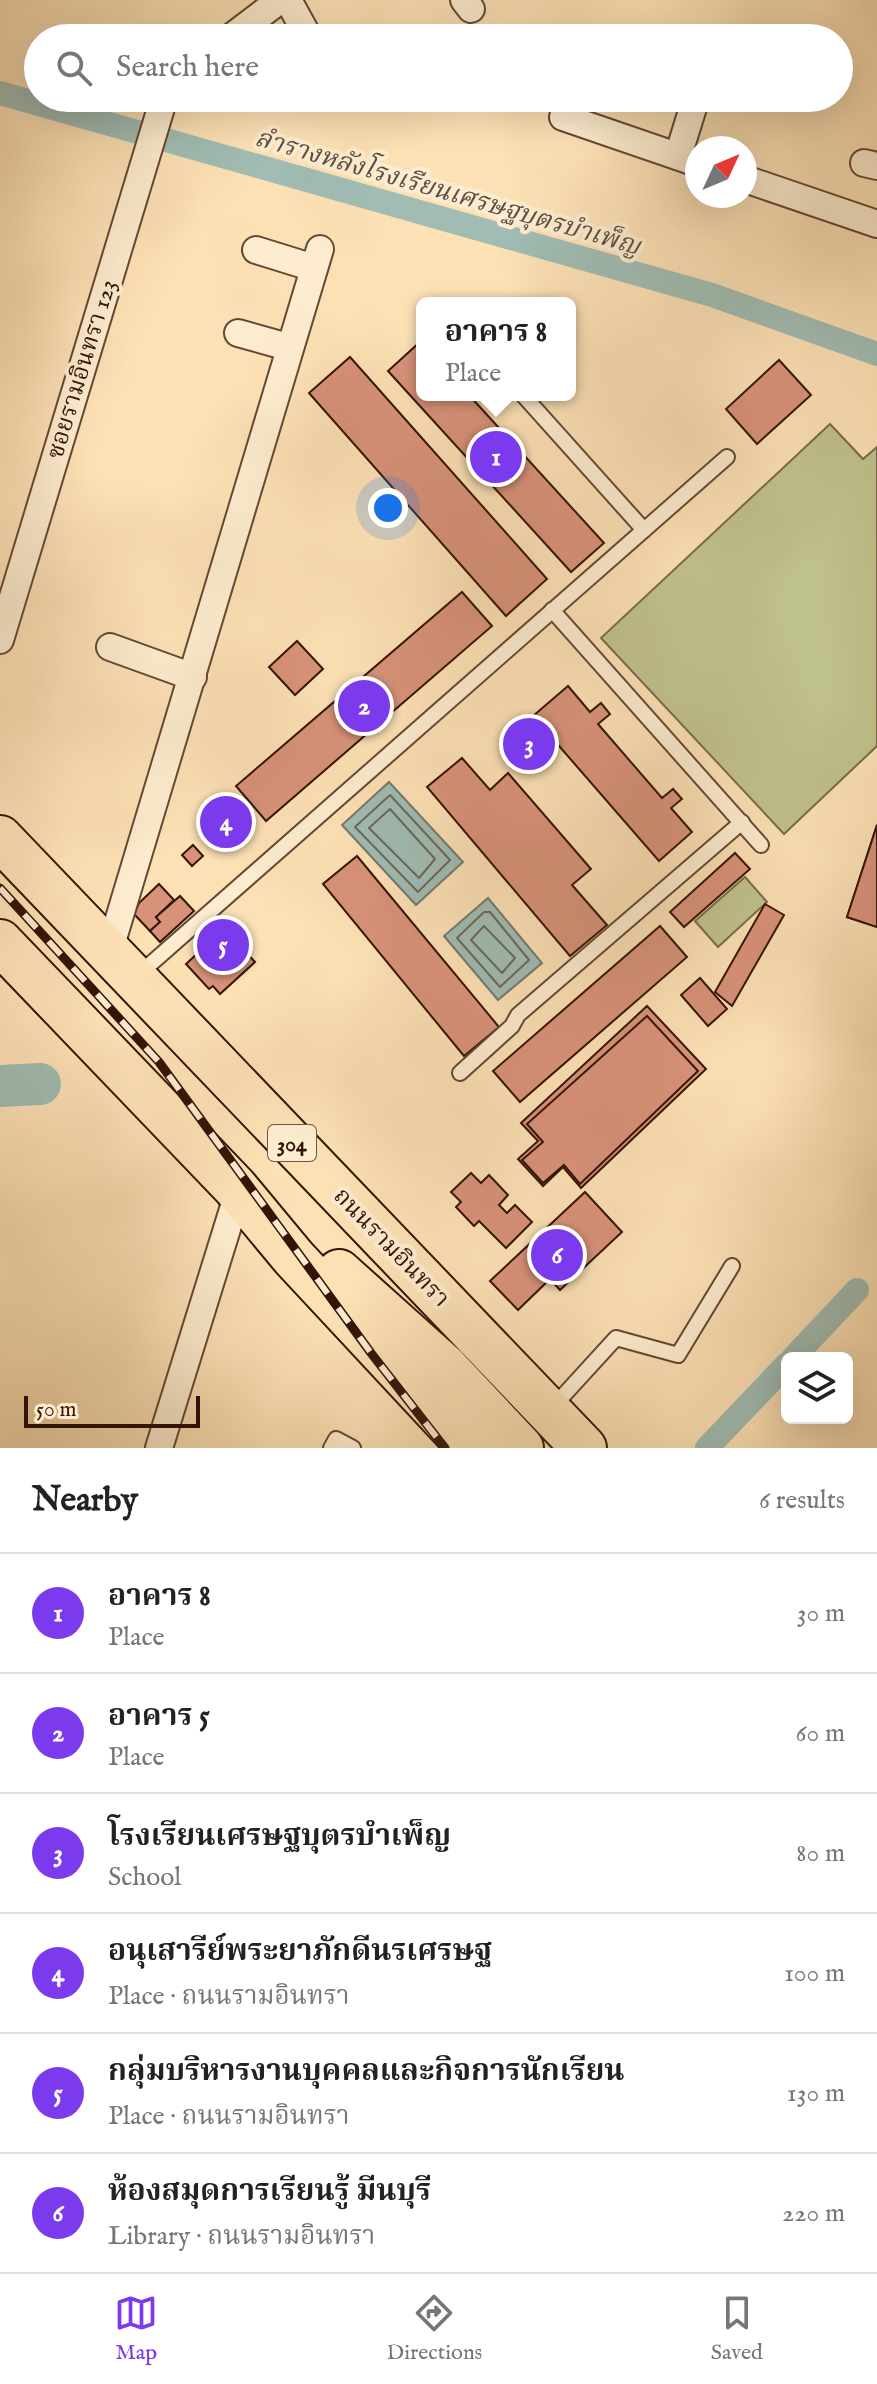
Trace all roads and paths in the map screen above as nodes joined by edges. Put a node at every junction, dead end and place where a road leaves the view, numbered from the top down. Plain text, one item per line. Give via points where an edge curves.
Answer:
1 (280, 0) edge
2 (288, 0) edge
3 (248, 24) edge
4 (301, 24) edge
5 (159, 112) edge
6 (565, 112) edge
7 (694, 112) edge
8 (691, 136) edge
9 (685, 159) edge
10 (757, 183) edge
11 (877, 224) edge
12 (256, 250) dead end
13 (238, 333) dead end
14 (288, 347) junction
15 (528, 401) edge
16 (727, 457) dead end
17 (644, 530) junction
18 (552, 610) junction
19 (0, 640) edge
20 (110, 647) dead end
21 (193, 677) junction
22 (742, 822) junction
23 (0, 838) edge
24 (761, 845) dead end
25 (0, 942) edge
26 (122, 965) junction
27 (460, 1073) dead end
28 (235, 1187) junction
29 (732, 1266) dead end
30 (549, 1412) junction
31 (455, 1437) edge
32 (159, 1448) edge
33 (331, 1448) edge
34 (353, 1448) edge
35 (521, 1448) edge
36 (584, 1448) edge

1 - 3 street
2 - 4 street
5 - 19 street, ซอยรามอินทรา 123
6 - 9 street via 563,117
7 - 8 street
10 - 11 street
12 - 14 street via 317,258
13 - 14 street
14 - 21 street
15 - 17 lane
16 - 17 lane
17 - 18 lane
18 - 22 lane
18 - 26 lane
20 - 21 street
21 - 26 street
22 - 24 lane
22 - 27 lane via 518,1015
23 - 26 highway, ถนนรามอินทรา / 304
25 - 28 highway
26 - 30 highway, ถนนรามอินทรา / 304
28 - 31 highway
28 - 32 street via 231,1217
28 - 35 highway via 387,1314
29 - 30 lane via 678,1355 616,1338
30 - 36 highway, ถนนรามอินทรา / 304
33 - 34 lane via 336,1439

